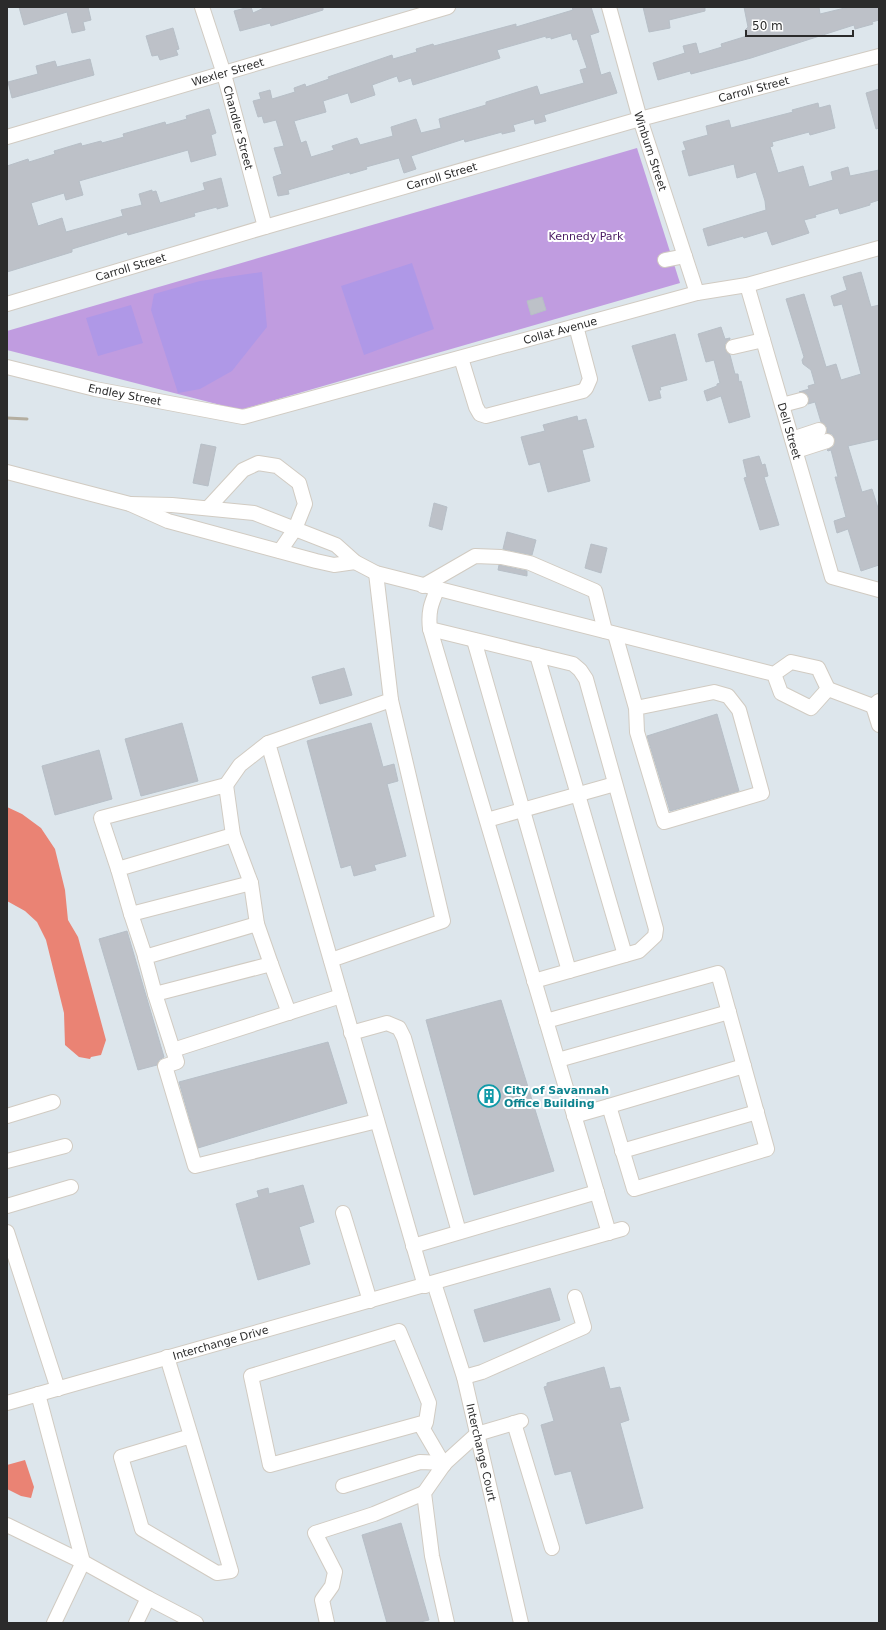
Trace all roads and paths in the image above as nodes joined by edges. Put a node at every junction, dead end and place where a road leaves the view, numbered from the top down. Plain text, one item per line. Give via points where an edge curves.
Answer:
1 (202, 7) edge
2 (448, 7) edge
3 (609, 7) edge
4 (879, 56) edge
5 (224, 74) junction
6 (640, 119) junction
7 (7, 137) edge
8 (265, 227) junction
9 (879, 248) edge
10 (685, 256) junction
11 (665, 260) dead end
12 (747, 285) junction
13 (697, 293) junction
14 (7, 304) edge
15 (576, 326) junction
16 (763, 340) junction
17 (733, 347) dead end
18 (461, 358) junction
19 (7, 367) edge
20 (801, 400) dead end
21 (782, 406) junction
22 (243, 418) joint
23 (819, 430) dead end
24 (827, 441) dead end
25 (794, 445) junction
26 (7, 472) edge
27 (130, 504) junction
28 (208, 508) junction
29 (295, 529) junction
30 (280, 551) junction
31 (355, 562) junction
32 (376, 573) junction
33 (423, 586) junction
34 (438, 590) junction
35 (879, 590) edge
36 (430, 629) junction
37 (610, 632) junction
38 (474, 640) junction
39 (537, 655) junction
40 (774, 674) junction
41 (828, 689) junction
42 (391, 700) junction
43 (876, 704) edge
44 (636, 708) junction
45 (879, 725) edge
46 (268, 743) junction
47 (615, 784) junction
48 (226, 785) junction
49 (578, 794) junction
50 (523, 810) junction
51 (486, 820) junction
52 (233, 835) junction
53 (118, 869) junction
54 (251, 883) junction
55 (131, 914) junction
56 (257, 924) junction
57 (624, 955) junction
58 (146, 959) junction
59 (331, 960) junction
60 (271, 964) junction
61 (569, 971) junction
62 (534, 981) junction
63 (156, 994) junction
64 (341, 996) junction
65 (729, 1012) junction
66 (289, 1013) junction
67 (546, 1021) junction
68 (352, 1033) junction
69 (174, 1050) junction
70 (558, 1060) junction
71 (744, 1066) junction
72 (54, 1102) dead end
73 (609, 1106) junction
74 (757, 1112) junction
75 (7, 1116) edge
76 (574, 1116) junction
77 (377, 1121) junction
78 (65, 1146) dead end
79 (622, 1151) junction
80 (7, 1161) edge
81 (72, 1187) dead end
82 (597, 1192) junction
83 (7, 1206) edge
84 (343, 1213) dead end
85 (7, 1232) edge
86 (459, 1232) junction
87 (413, 1246) junction
88 (429, 1284) junction
89 (575, 1297) dead end
90 (370, 1301) junction
91 (167, 1357) junction
92 (464, 1377) junction
93 (58, 1389) junction
94 (38, 1394) junction
95 (7, 1403) edge
96 (426, 1422) junction
97 (477, 1434) junction
98 (191, 1436) junction
99 (444, 1464) junction
100 (343, 1486) dead end
101 (424, 1493) junction
102 (7, 1525) edge
103 (552, 1548) dead end
104 (83, 1562) junction
105 (148, 1598) junction
106 (187, 1621) edge
107 (54, 1623) edge
108 (136, 1623) edge
109 (327, 1623) edge
110 (447, 1623) edge
111 (521, 1623) edge

1 - 5 street, Chandler Street
2 - 5 street, Wexler Street
3 - 6 street, Winburn Street
4 - 6 street, Carroll Street
5 - 7 street, Wexler Street
5 - 8 street, Chandler Street
6 - 8 street, Carroll Street
6 - 10 street, Winburn Street
8 - 14 street, Carroll Street
9 - 12 street, Collat Avenue
10 - 11 street
10 - 13 street, Winburn Street
12 - 13 street, Collat Avenue
12 - 16 street, Dell Street
13 - 15 street, Collat Avenue
15 - 18 street, Collat Avenue
15 - 18 street via 590,379 583,391 486,416 480,414 476,407
16 - 17 street
16 - 21 street, Dell Street
18 - 22 street, Collat Avenue
19 - 22 street, Endley Street via 95,389
20 - 21 street
21 - 25 street, Dell Street
23 - 25 street
24 - 25 street
25 - 35 street, Dell Street via 832,578
26 - 27 street
27 - 28 street
27 - 30 street via 168,521
28 - 29 street via 254,513
28 - 29 street via 243,470 258,463 277,466 299,483 305,504
29 - 30 street
29 - 31 street via 336,545
30 - 31 street via 334,566
31 - 32 street
32 - 33 street
32 - 42 street
33 - 34 street
33 - 37 street via 474,556 501,557 530,563 594,591
34 - 36 street via 430,605
34 - 37 street
36 - 38 street
36 - 51 street
37 - 40 street
37 - 44 street
38 - 39 street
38 - 50 street
39 - 47 street via 573,664 586,679
39 - 49 street
40 - 41 street via 791,662 818,668
40 - 41 street via 781,693 811,708
41 - 43 street
42 - 46 street
42 - 59 street via 443,922
43 - 45 street
44 - 44 street via 637,732 664,822 762,793 739,710 728,696 714,692
46 - 48 street via 240,765
46 - 59 street, Interchange Court
47 - 49 street
47 - 57 street via 656,929 655,936 639,951
48 - 52 street
48 - 53 street via 101,818
49 - 50 street
49 - 57 street
50 - 51 street
50 - 61 street
51 - 62 street
52 - 53 street
52 - 54 street
53 - 55 street
54 - 55 street
54 - 56 street
55 - 58 street
56 - 58 street via 145,957
56 - 60 street
57 - 61 street
58 - 63 street
59 - 64 street, Interchange Court
60 - 63 street
60 - 66 street
61 - 62 street
62 - 67 street
63 - 69 street
64 - 66 street
64 - 68 street, Interchange Court
65 - 67 street via 718,973
65 - 70 street
65 - 71 street
66 - 69 street
67 - 70 street
68 - 77 street, Interchange Court
68 - 86 street via 387,1023 399,1028
69 - 77 street via 177,1062 165,1066 195,1166
70 - 76 street
71 - 73 street
71 - 74 street
72 - 75 street
73 - 76 street
73 - 79 street
74 - 79 street
74 - 79 street via 767,1149 634,1189
76 - 82 street
77 - 87 street, Interchange Court
78 - 80 street
81 - 83 street
82 - 86 street
82 - 88 street, Interchange Drive via 615,1231
84 - 90 street
85 - 93 street
86 - 87 street
87 - 88 street, Interchange Court
88 - 90 street, Interchange Drive
88 - 92 street, Interchange Court
89 - 92 street via 584,1327 482,1372
90 - 91 street, Interchange Drive
91 - 93 street, Interchange Drive
91 - 98 street
92 - 97 street, Interchange Court
93 - 94 street, Interchange Drive
94 - 95 street, Interchange Drive
94 - 104 street
96 - 96 street via 429,1403 399,1331 251,1376 270,1465
96 - 99 street via 423,1429
97 - 99 street
97 - 103 street via 517,1422
97 - 111 street, Interchange Court
98 - 98 street via 121,1457 142,1529 217,1573 231,1571
99 - 100 street via 420,1462
99 - 101 street
101 - 109 street via 374,1514 315,1533 335,1572 332,1586 322,1600
101 - 110 street via 432,1556
102 - 104 street
104 - 105 street
104 - 107 street
105 - 106 street
105 - 108 street

